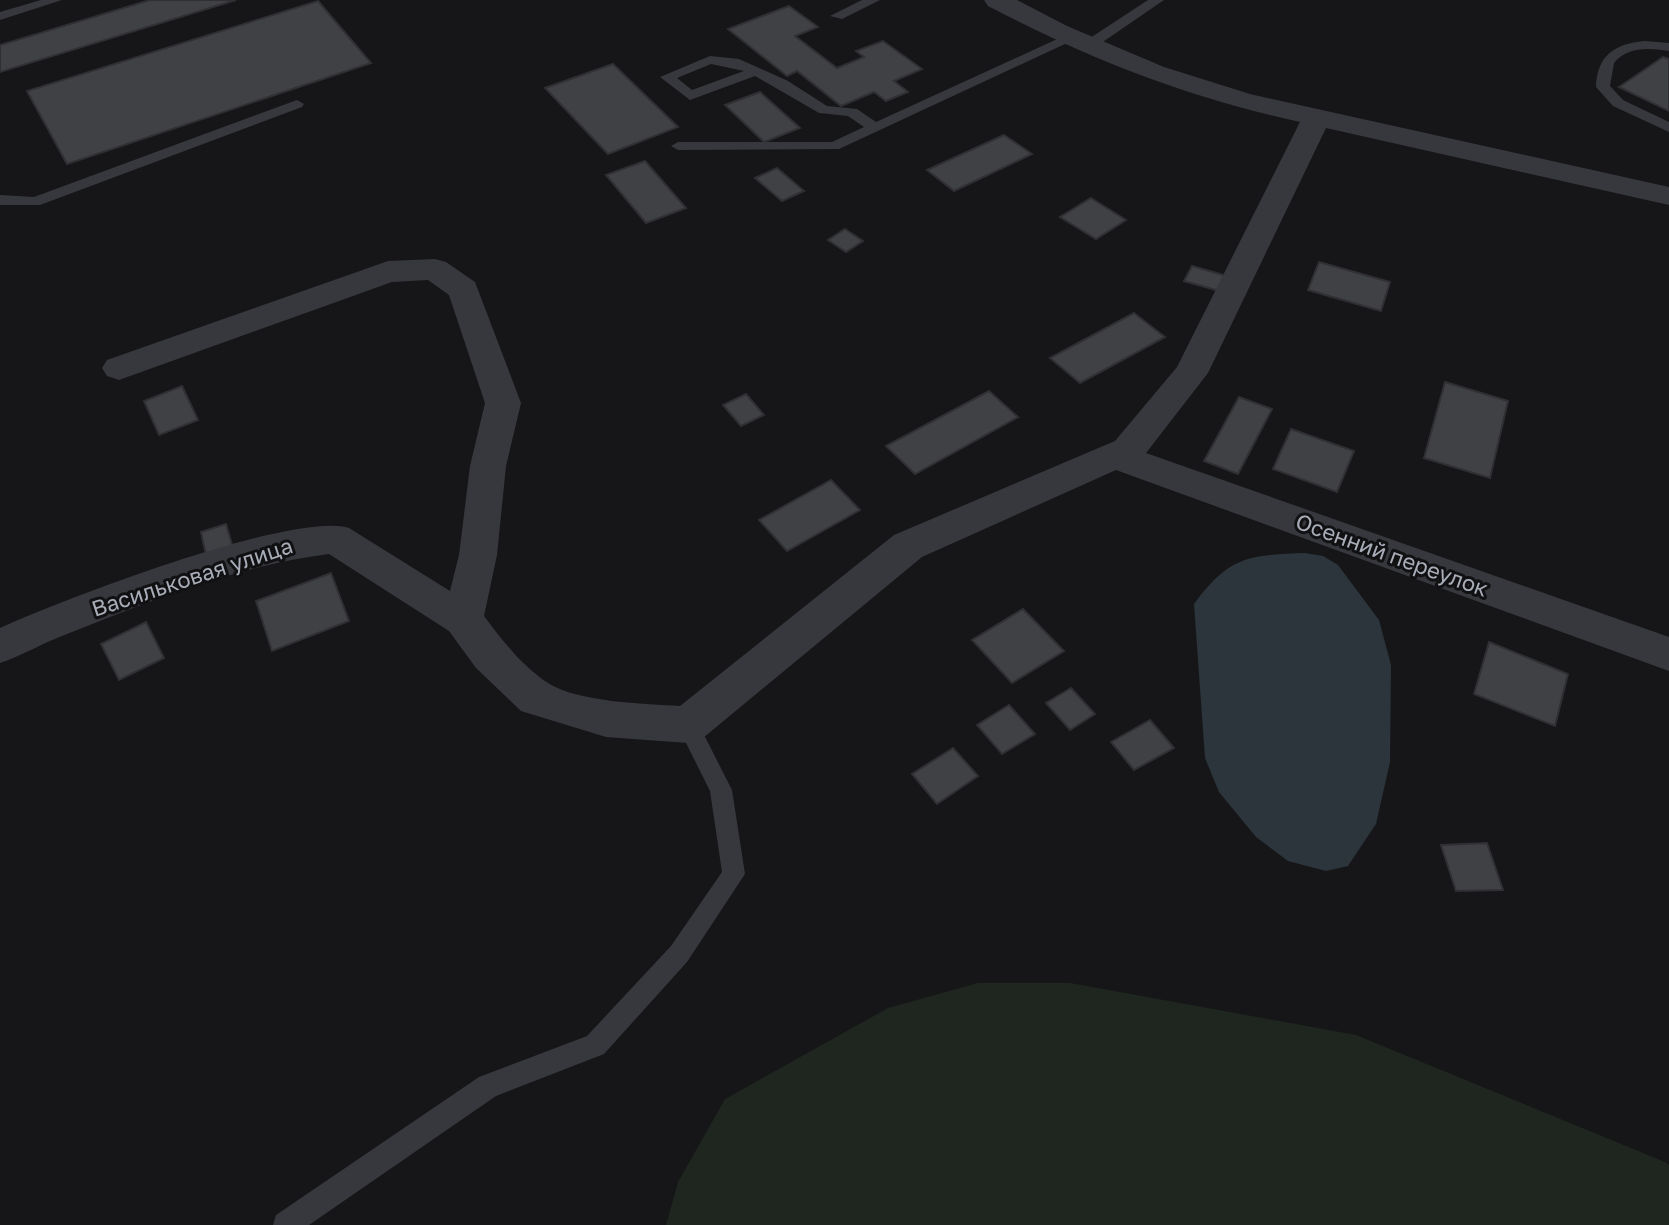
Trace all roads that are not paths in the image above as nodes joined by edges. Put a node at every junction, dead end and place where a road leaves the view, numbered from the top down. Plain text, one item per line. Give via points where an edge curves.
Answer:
1 (55, 0) edge
2 (873, 0) edge
3 (997, 0) edge
4 (1157, 0) edge
5 (0, 16) edge
6 (837, 16) dead end
7 (1080, 41) junction
8 (1669, 47) edge
9 (756, 71) junction
10 (297, 104) dead end
11 (1316, 119) junction
12 (875, 128) junction
13 (1669, 128) edge
14 (678, 146) dead end
15 (1669, 196) edge
16 (0, 200) edge
17 (119, 368) dead end
18 (1115, 456) junction
19 (463, 619) junction
20 (0, 646) edge
21 (1669, 654) edge
22 (688, 725) junction
23 (286, 1225) edge

1 - 5 lane
2 - 6 lane
3 - 7 street
4 - 7 lane
7 - 11 street via 1154,73
7 - 12 lane
8 - 13 lane via 1624,47 1602,70 1603,87 1618,103
9 - 9 lane via 710,60 667,77 690,96
9 - 12 lane via 824,110 852,112
10 - 16 lane via 35,202
11 - 15 street
11 - 18 street via 1191,373 1128,450
12 - 14 lane via 834,146
17 - 19 street via 388,272 435,269 463,290 503,403
18 - 21 street, Осенний переулок
18 - 22 street via 908,546
19 - 20 street, Васильковая улица via 335,538 295,543 203,569
19 - 22 street via 490,656 536,698 606,719
22 - 23 lane via 721,790 734,874 679,954 595,1045 488,1086

